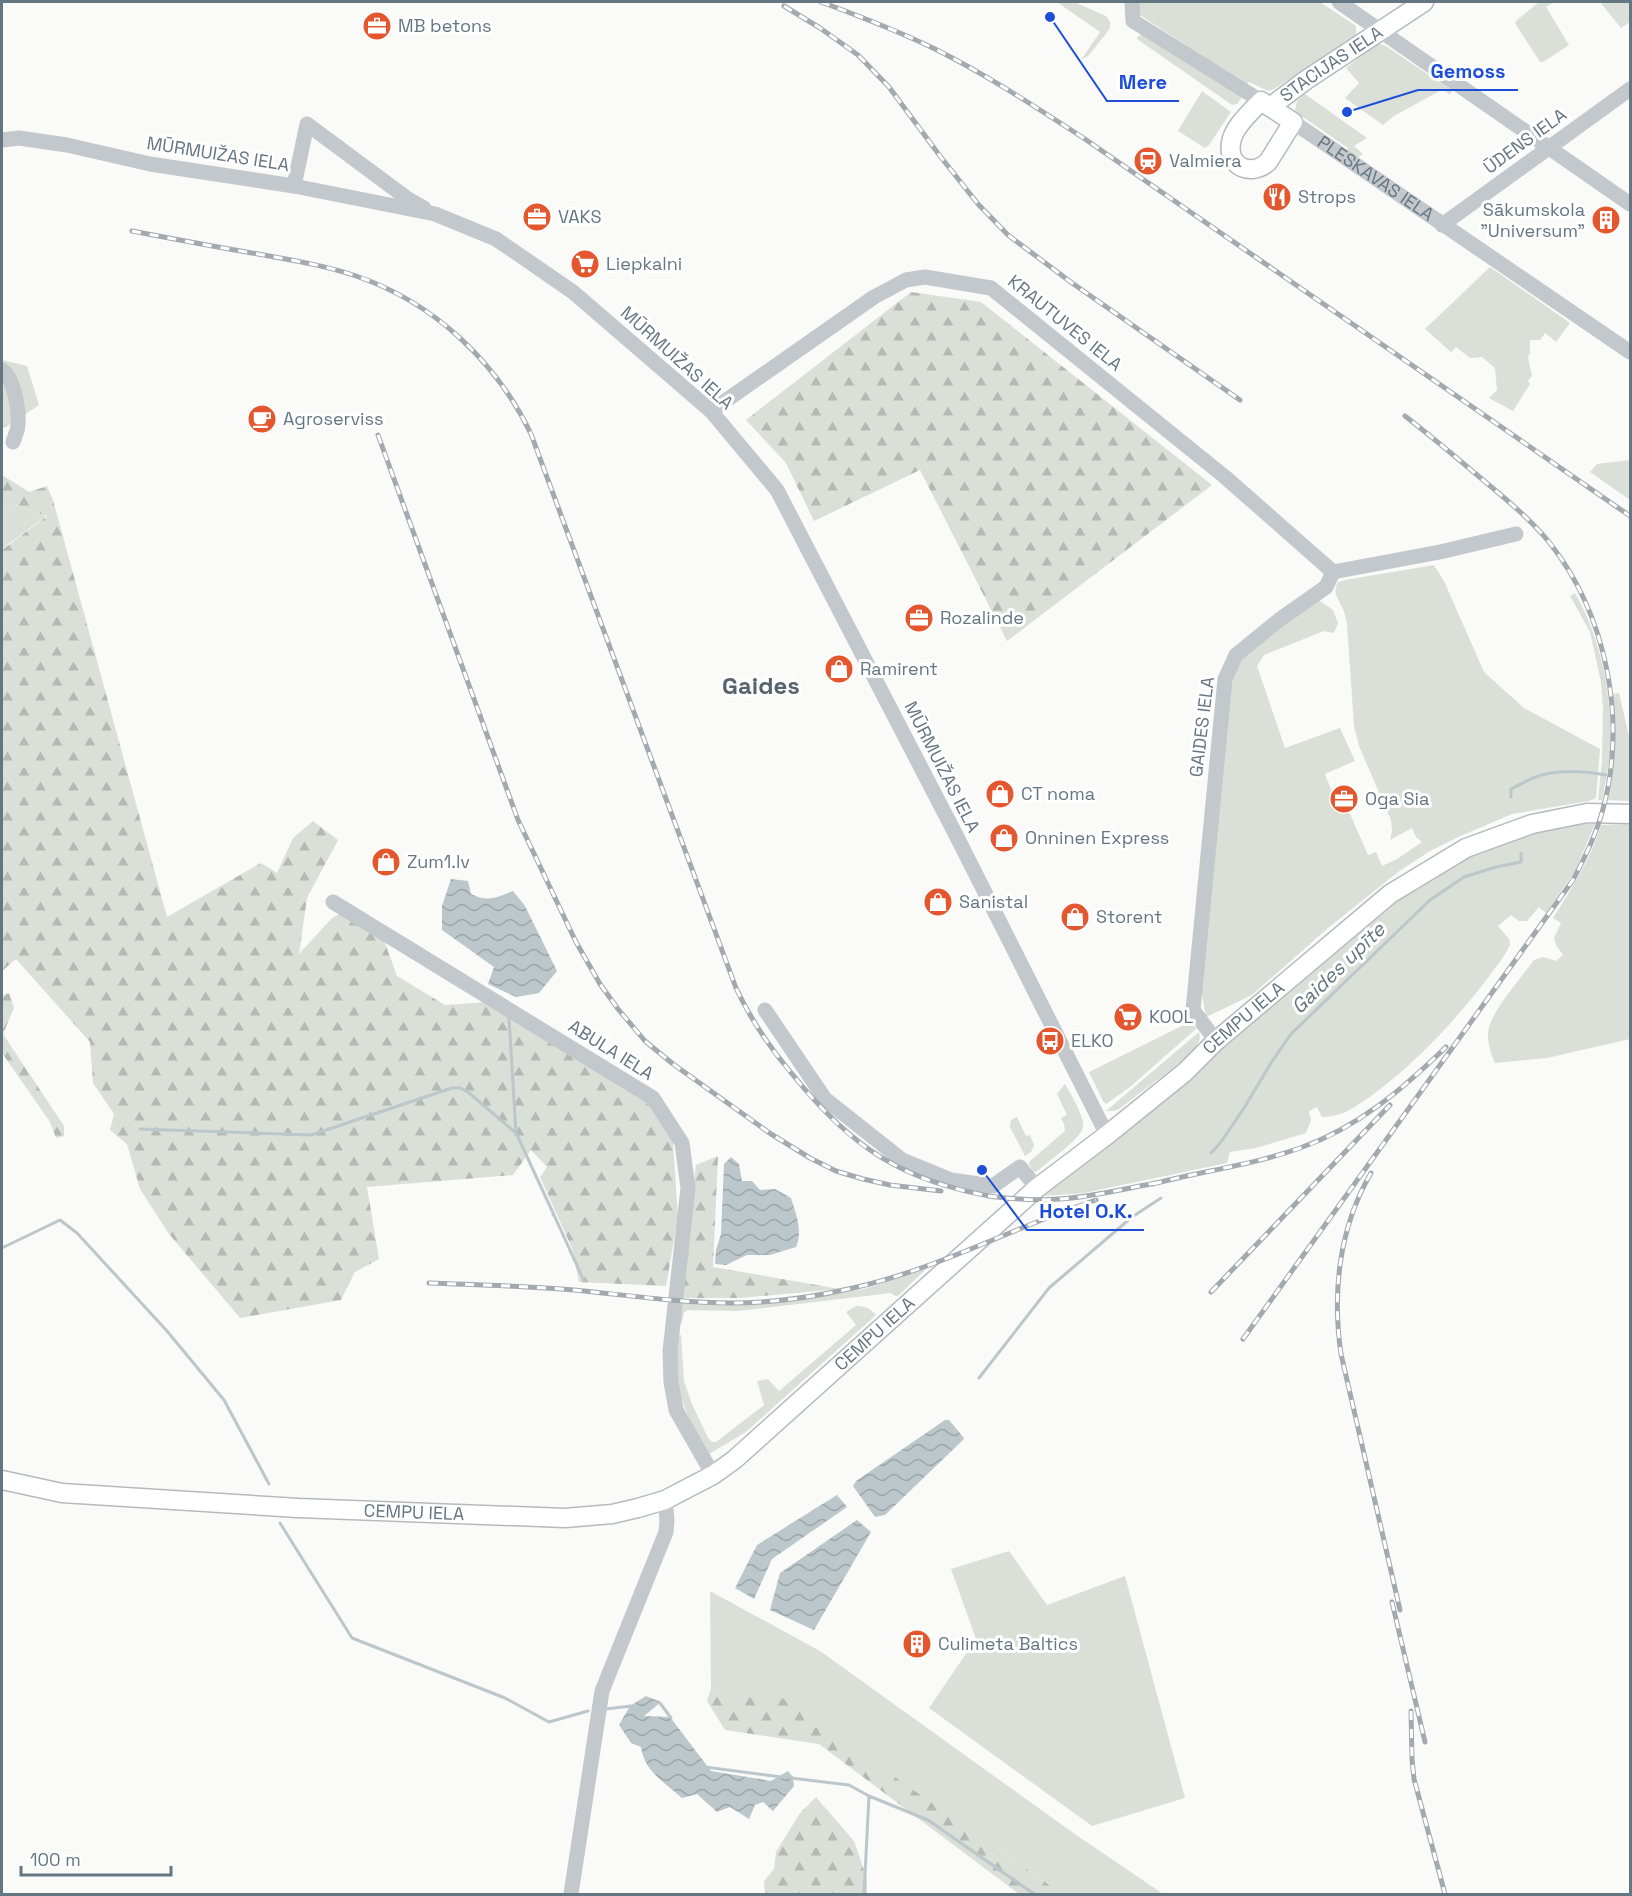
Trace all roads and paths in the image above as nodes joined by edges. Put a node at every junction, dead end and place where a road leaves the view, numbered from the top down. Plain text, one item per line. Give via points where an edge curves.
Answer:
1 (1132, 2) edge
2 (1339, 2) edge
3 (1424, 2) edge
4 (1380, 30) junction
5 (1630, 89) edge
6 (1266, 104) junction
7 (1293, 122) junction
8 (2, 127) edge
9 (8, 139) edge
10 (1549, 147) junction
11 (294, 186) junction
12 (1630, 204) edge
13 (435, 214) junction
14 (1442, 225) junction
15 (1630, 352) edge
16 (2, 370) edge
17 (711, 411) junction
18 (13, 442) dead end
19 (1516, 534) dead end
20 (1333, 572) junction
21 (1630, 814) edge
22 (333, 902) dead end
23 (765, 1010) dead end
24 (1216, 1041) junction
25 (1107, 1135) junction
26 (1037, 1188) junction
27 (713, 1475) junction
28 (2, 1480) edge
29 (665, 1500) junction
30 (571, 1894) edge

1 - 6 street, PLESKAVAS IELA via 1133,21
2 - 4 street
3 - 4 main road, STACIJAS IELA
4 - 6 main road, STACIJAS IELA
4 - 10 street
5 - 10 street, ŪDENS IELA
6 - 7 main road, PLESKAVAS IELA
6 - 7 main road, STACIJAS IELA via 1246,118 1234,135 1231,151 1238,165 1250,170 1262,167
7 - 14 street, PLESKAVAS IELA
8 - 9 street, MŪRMUIŽAS IELA
9 - 11 street, MŪRMUIŽAS IELA via 67,145 150,164
10 - 12 street
10 - 14 street, ŪDENS IELA
11 - 13 street, MŪRMUIŽAS IELA
11 - 13 street via 307,124 405,197
13 - 17 street, MŪRMUIŽAS IELA via 496,239 573,292
14 - 15 street, PLESKAVAS IELA
16 - 18 street via 15,393 19,426
17 - 20 street, KRAUTUVES IELA via 874,297 906,280 925,277 991,288 1225,477
17 - 25 street, MŪRMUIŽAS IELA via 777,490
19 - 20 street
20 - 24 street, GAIDES IELA via 1326,587 1236,655 1225,679 1193,1010
21 - 24 main road, CEMPU IELA via 1562,817 1466,848 1390,894
22 - 27 street, ABULA IELA via 653,1098 682,1143 688,1188 671,1341 671,1382 676,1410
23 - 26 street via 825,1099 902,1160 951,1180 993,1186 1020,1167
24 - 25 main road, CEMPU IELA via 1185,1072
25 - 26 main road, CEMPU IELA
26 - 27 main road, CEMPU IELA via 757,1441
27 - 29 main road, CEMPU IELA
28 - 29 main road, CEMPU IELA via 65,1493 298,1508 565,1518 612,1514
29 - 30 street via 666,1532 602,1691

